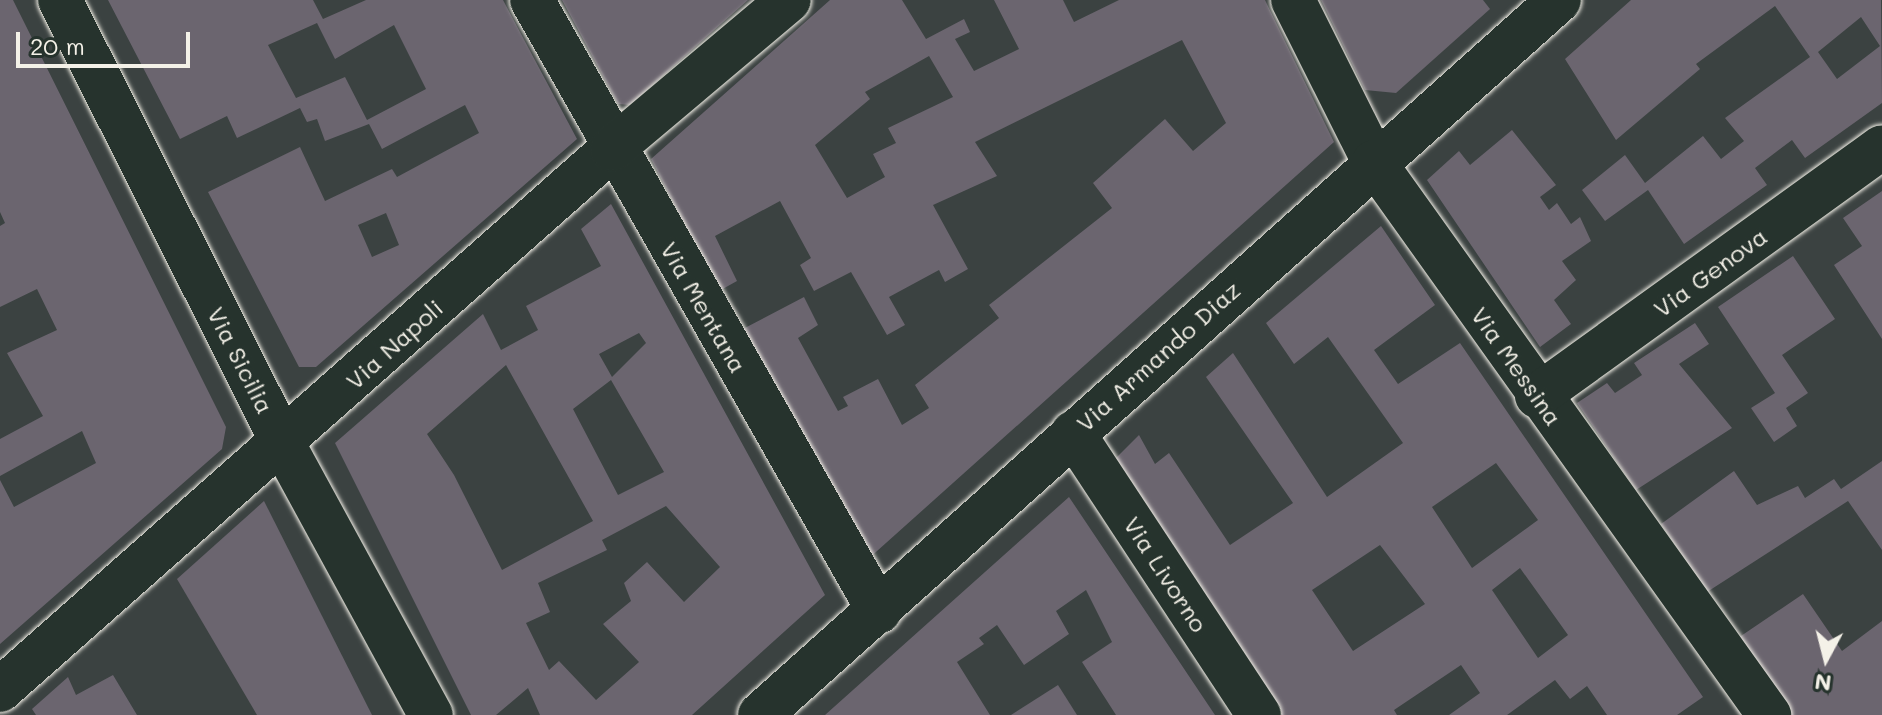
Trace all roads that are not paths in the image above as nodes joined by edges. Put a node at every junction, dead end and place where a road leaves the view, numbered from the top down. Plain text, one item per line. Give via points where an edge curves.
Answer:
1 (60, 0) edge
2 (532, 0) edge
3 (789, 0) edge
4 (1293, 0) edge
5 (1559, 0) edge
6 (1882, 147) edge
7 (612, 149) junction
8 (1374, 162) junction
9 (1537, 396) junction
10 (1073, 433) junction
11 (283, 444) junction
12 (879, 611) junction
13 (0, 690) edge
14 (431, 715) edge
15 (760, 715) edge
16 (1259, 715) edge
17 (1769, 715) edge

1 - 11 street, Via Sicilia
2 - 7 street, Via Mentana
3 - 7 street, Via Napoli
4 - 8 street, Via Messina
5 - 8 street, Via Armando Diaz
6 - 9 street, Via Genova
7 - 11 street, Via Napoli
7 - 12 street, Via Mentana
8 - 9 street, Via Messina
8 - 10 street, Via Armando Diaz
9 - 17 street, Via Messina
10 - 12 street, Via Armando Diaz
10 - 16 street, Via Livorno
11 - 13 street, Via Napoli
11 - 14 street, Via Sicilia
12 - 15 street, Via Armando Diaz

